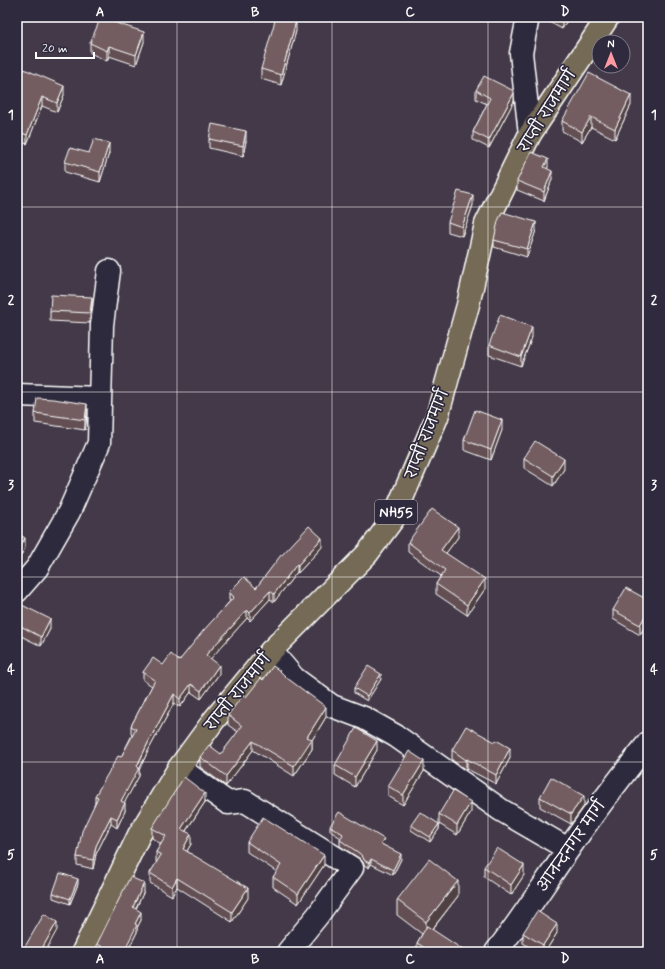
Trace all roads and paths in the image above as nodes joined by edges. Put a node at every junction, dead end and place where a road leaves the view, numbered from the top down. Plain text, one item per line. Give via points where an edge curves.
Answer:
1 (528, 17) edge
2 (608, 17) edge
3 (530, 134) junction
4 (110, 272) dead end
5 (17, 395) edge
6 (100, 398) junction
7 (17, 591) edge
8 (271, 651) junction
9 (648, 743) edge
10 (179, 768) junction
11 (568, 849) junction
12 (83, 952) edge
13 (288, 952) edge
14 (496, 952) edge

1 - 3 street via 521,53
2 - 3 main road, राप्ती राजमार्ग / NH55
3 - 8 main road, राप्ती राजमार्ग / NH55 via 486,224 468,305 437,417 393,519 367,554
4 - 6 street via 102,325
5 - 6 street
6 - 7 street via 99,443 96,450 69,512 38,568
8 - 10 main road, राप्ती राजमार्ग / NH55 via 214,720
8 - 11 street via 294,678 332,706 364,718 396,736 501,810
9 - 11 street, आनन्दनगर मार्ग via 612,787
10 - 12 main road, राप्ती राजमार्ग / NH55 via 139,835
10 - 13 street via 228,803 245,801 352,868 318,916
11 - 14 street, आनन्दनगर मार्ग

